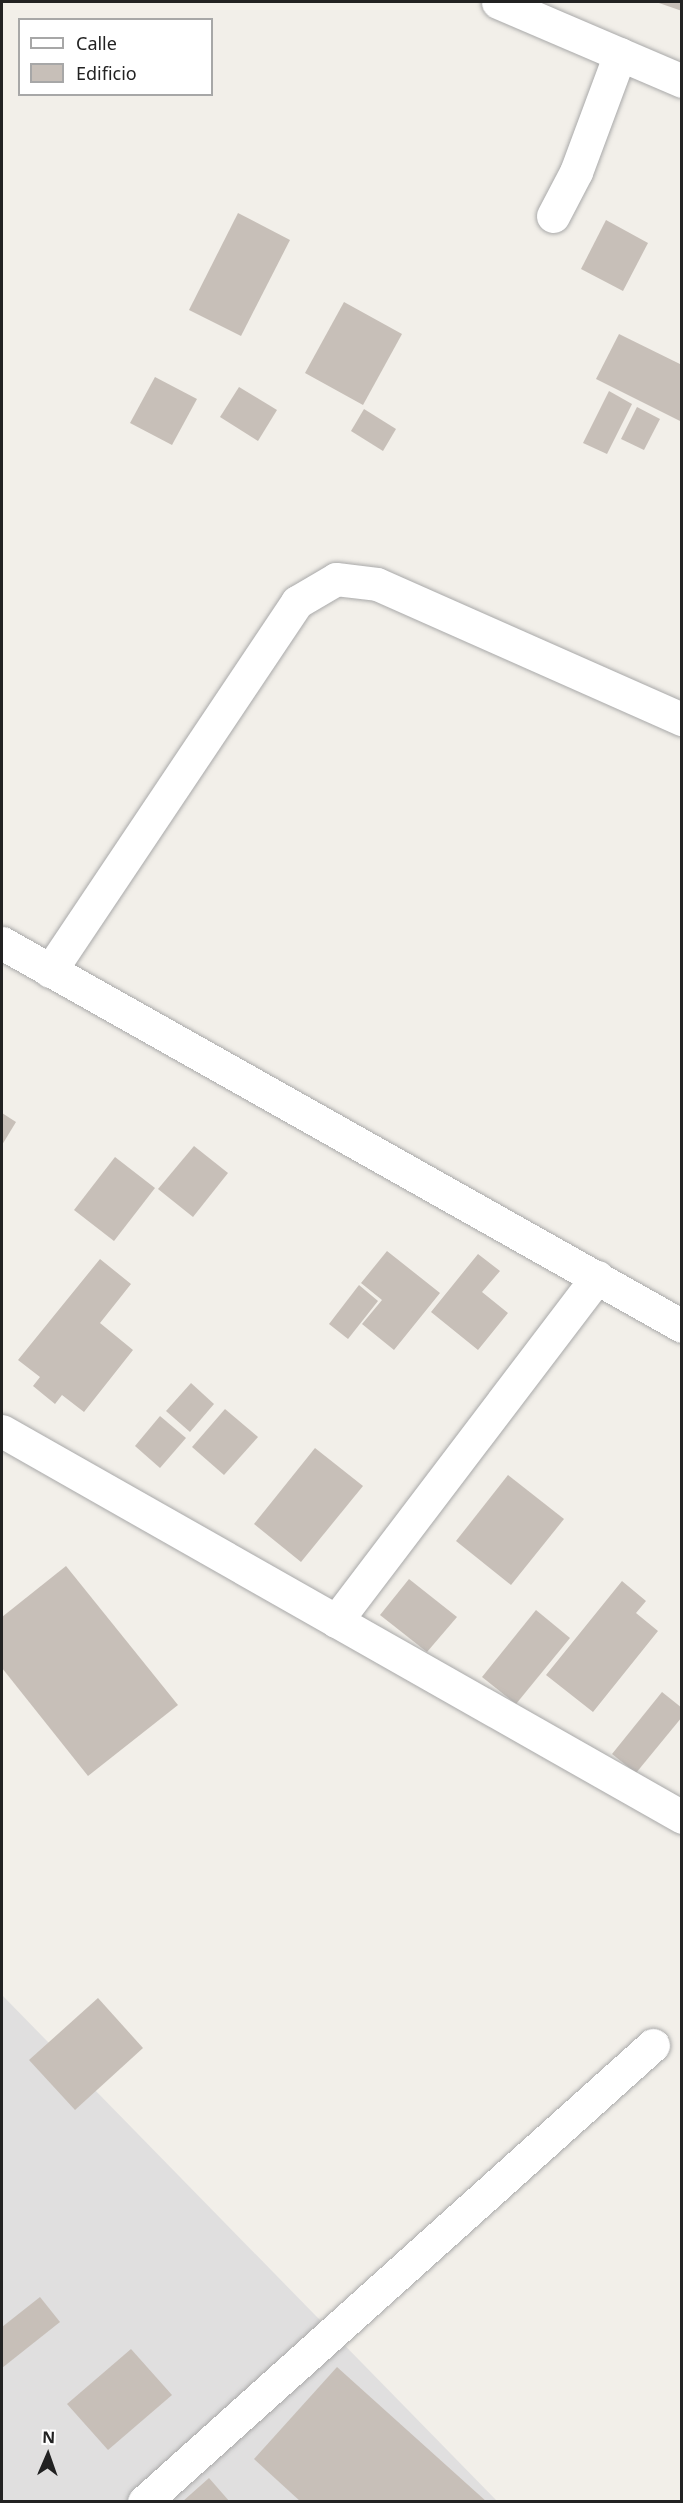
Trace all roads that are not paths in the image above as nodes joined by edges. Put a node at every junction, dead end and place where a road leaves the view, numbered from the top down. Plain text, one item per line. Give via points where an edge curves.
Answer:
1 (498, 2) edge
2 (620, 54) junction
3 (681, 81) edge
4 (553, 216) dead end
5 (681, 719) edge
6 (2, 943) edge
7 (50, 970) junction
8 (597, 1277) junction
9 (681, 1326) edge
10 (2, 1431) edge
11 (336, 1621) junction
12 (681, 1817) edge
13 (653, 2045) dead end
14 (144, 2502) edge

1 - 2 street
2 - 3 street
2 - 4 street via 576,172
5 - 7 street via 377,584 336,579 297,602
6 - 7 street
7 - 8 street
8 - 9 street
8 - 11 street
10 - 11 street
11 - 12 street
13 - 14 street

